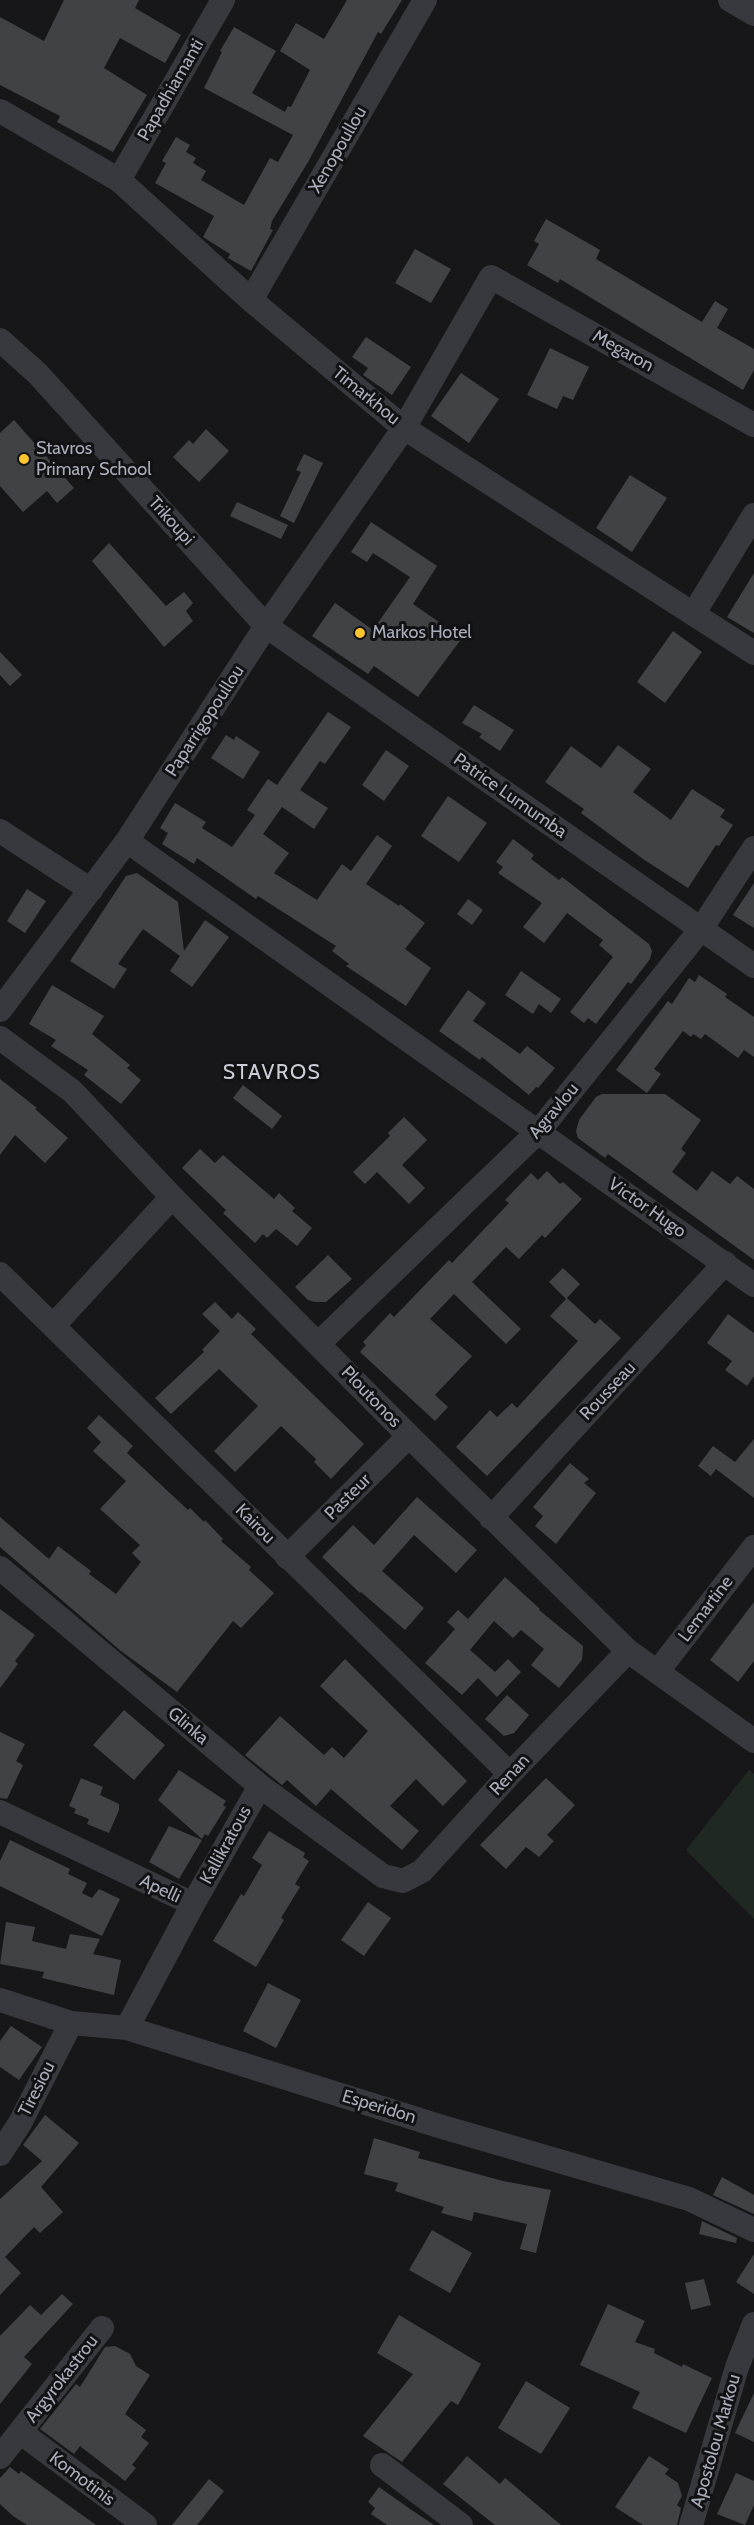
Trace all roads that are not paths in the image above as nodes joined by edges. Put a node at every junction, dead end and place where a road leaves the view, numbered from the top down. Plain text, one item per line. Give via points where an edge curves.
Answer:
1 (223, 0) edge
2 (425, 0) edge
3 (730, 0) edge
4 (754, 14) edge
5 (0, 111) edge
6 (119, 180) junction
7 (491, 277) joint
8 (251, 300) junction
9 (0, 340) edge
10 (754, 425) edge
11 (405, 428) junction
12 (754, 515) edge
13 (694, 613) junction
14 (266, 626) junction
15 (754, 653) edge
16 (0, 831) edge
17 (127, 841) junction
18 (754, 848) edge
19 (91, 890) junction
20 (701, 929) junction
21 (754, 966) edge
22 (0, 1010) edge
23 (0, 1038) edge
24 (539, 1131) junction
25 (172, 1197) junction
26 (725, 1263) junction
27 (0, 1274) edge
28 (754, 1285) edge
29 (54, 1325) junction
30 (319, 1343) junction
31 (409, 1436) junction
32 (491, 1518) junction
33 (754, 1547) edge
34 (287, 1557) junction
35 (0, 1568) edge
36 (628, 1652) junction
37 (658, 1671) junction
38 (754, 1741) edge
39 (510, 1774) junction
40 (260, 1786) junction
41 (0, 1812) edge
42 (383, 1876) joint
43 (193, 1904) junction
44 (0, 2000) edge
45 (71, 2023) junction
46 (127, 2028) junction
47 (0, 2154) edge
48 (754, 2230) edge
49 (754, 2324) edge
50 (102, 2328) dead end
51 (20, 2433) junction
52 (0, 2457) edge
53 (381, 2464) dead end
54 (145, 2525) edge
55 (461, 2525) edge
56 (691, 2525) edge

1 - 6 street, Papadhiamanti
2 - 8 street, Xenopoullou
3 - 4 street
5 - 6 street, Timarkhou
6 - 8 street, Timarkhou
7 - 10 street, Megaron
7 - 11 street, Paparrigopoullou
8 - 11 street, Timarkhou
9 - 14 street, Trikoupi via 38,374
11 - 13 street, Timarkhou
11 - 14 street, Paparrigopoullou
12 - 13 street
13 - 15 street, Timarkhou
14 - 17 street, Paparrigopoullou
14 - 20 street, Patrice Lumumba
16 - 19 street
17 - 19 street, Paparrigopoullou
17 - 24 street, Victor Hugo
18 - 20 street, Agravlou
19 - 22 street, Paparrigopoullou
20 - 21 street, Patrice Lumumba
20 - 24 street, Agravlou
23 - 25 street, Ploutonos via 72,1091
24 - 26 street, Victor Hugo
24 - 30 street, Agravlou
25 - 29 street
25 - 30 street, Ploutonos
26 - 28 street, Victor Hugo
26 - 32 street, Rousseau
27 - 29 street, Kairou
29 - 34 street, Kairou
30 - 31 street, Ploutonos
31 - 32 street, Ploutonos
31 - 34 street, Pasteur
32 - 36 street, Ploutonos
33 - 37 street, Lemartine
34 - 39 street, Kairou
35 - 40 street, Glinka
36 - 37 street, Ploutonos
36 - 39 street, Renan
37 - 38 street, Ploutonos
39 - 42 street, Renan via 422,1870 403,1881
40 - 42 street, Glinka
40 - 43 street, Kallikratous
41 - 43 street, Apelli
43 - 46 street, Apelli
44 - 45 street, Esperidon
45 - 46 street, Esperidon
45 - 47 street, Tiresiou
46 - 48 street, Esperidon via 689,2199
49 - 56 street, Apostolou Markou via 737,2367
50 - 51 street, Argyrokastrou
51 - 52 street, Argyrokastrou
51 - 54 street, Komotinis
53 - 55 street

